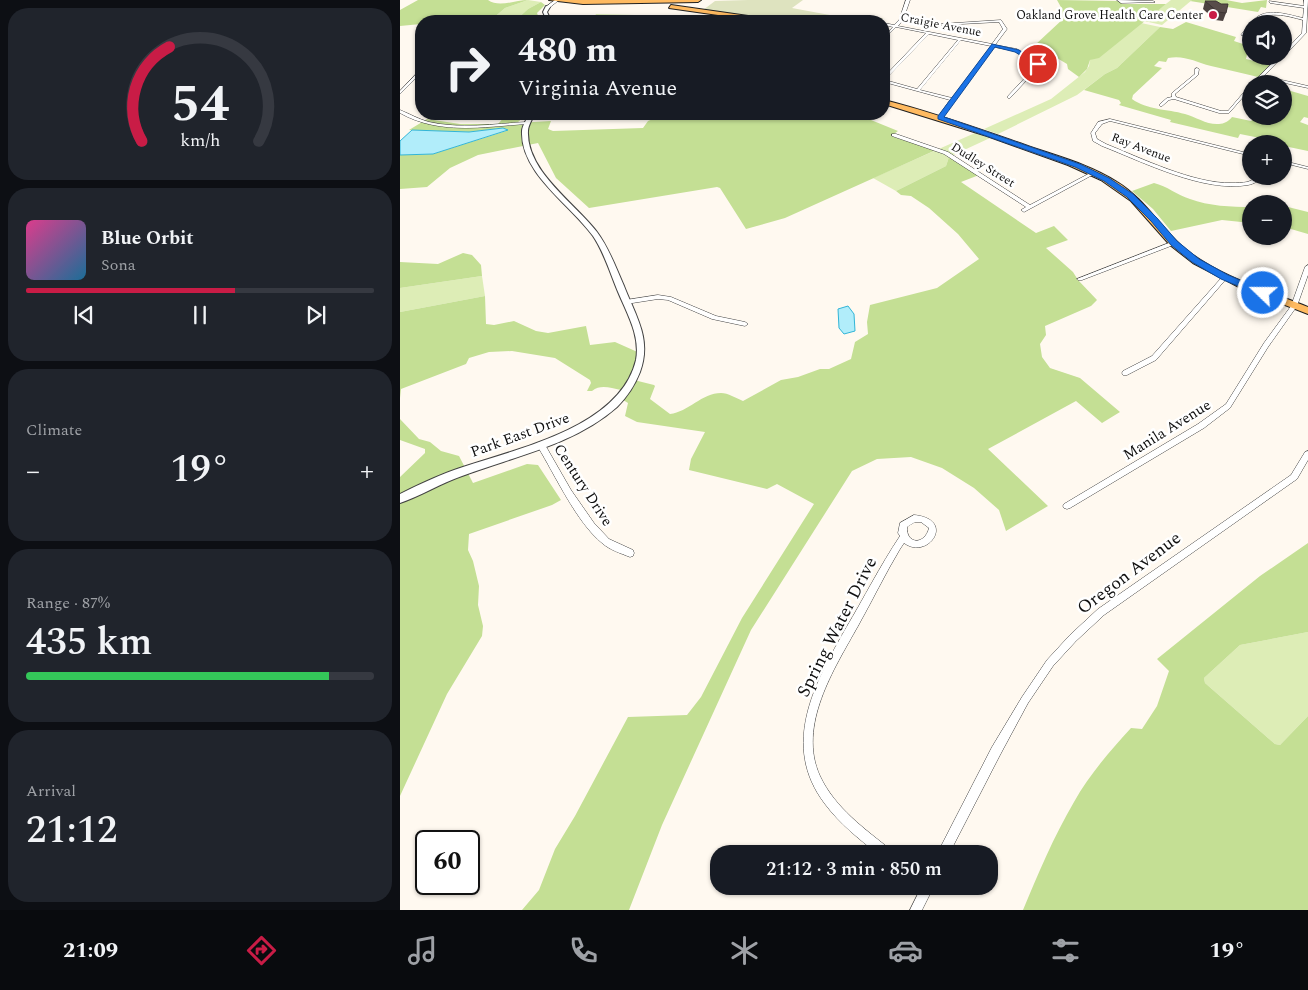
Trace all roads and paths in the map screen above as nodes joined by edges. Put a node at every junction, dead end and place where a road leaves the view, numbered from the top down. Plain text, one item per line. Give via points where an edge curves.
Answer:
1 (552, 0) edge
2 (556, 0) edge
3 (698, 0) edge
4 (908, 0) edge
5 (1306, 0) edge
6 (1120, 1) edge
7 (662, 2) edge
8 (1154, 2) dead end
9 (1270, 2) dead end
10 (548, 6) joint
11 (1305, 7) junction
12 (546, 15) edge
13 (728, 15) edge
14 (1262, 15) edge
15 (1275, 15) edge
16 (1292, 17) edge
17 (1304, 18) junction
18 (942, 24) dead end
19 (890, 26) edge
20 (895, 27) junction
21 (890, 32) edge
22 (928, 33) junction
23 (1306, 33) edge
24 (960, 39) junction
25 (994, 45) junction
26 (1292, 46) edge
27 (1272, 65) edge
28 (1197, 69) dead end
29 (890, 74) edge
30 (1262, 75) edge
31 (415, 77) edge
32 (890, 82) edge
33 (1292, 83) edge
34 (1308, 86) edge
35 (917, 90) junction
36 (400, 93) edge
37 (1009, 97) dead end
38 (1242, 97) edge
39 (1174, 98) junction
40 (953, 100) junction
41 (890, 104) edge
42 (1161, 105) dead end
43 (400, 111) edge
44 (415, 118) edge
45 (940, 118) junction
46 (423, 120) edge
47 (528, 120) edge
48 (526, 123) junction
49 (894, 135) dead end
50 (1242, 153) edge
51 (1292, 164) edge
52 (1308, 168) edge
53 (1094, 173) junction
54 (1242, 184) edge
55 (1030, 207) junction
56 (1024, 210) dead end
57 (1174, 243) junction
58 (1308, 267) edge
59 (1225, 277) junction
60 (1080, 279) dead end
61 (626, 302) junction
62 (1294, 306) junction
63 (1308, 311) edge
64 (745, 324) dead end
65 (1125, 373) dead end
66 (541, 445) junction
67 (1308, 454) edge
68 (400, 499) edge
69 (1067, 506) dead end
70 (903, 538) dead end
71 (630, 553) dead end
72 (876, 845) edge
73 (949, 845) edge
74 (924, 895) edge
75 (916, 910) edge

1 - 2 main road
2 - 7 main road
2 - 10 street
3 - 7 main road
4 - 20 street
5 - 11 street
6 - 8 street
7 - 13 main road via 679,8
9 - 11 street
10 - 12 street
11 - 17 street
14 - 15 street
16 - 17 street
17 - 23 street
18 - 25 street via 1000,21 1005,29
19 - 20 street, Craigie Avenue
20 - 21 street
20 - 22 street, Craigie Avenue
22 - 24 street, Craigie Avenue
22 - 29 street
23 - 26 street
24 - 25 street, Craigie Avenue
24 - 35 street
25 - 37 street, Craigie Avenue via 1017,51 1038,66
25 - 40 street
27 - 30 street
28 - 39 street via 1197,74 1173,94
31 - 36 street
32 - 35 street
33 - 34 street
35 - 40 street
38 - 39 street via 1229,112
39 - 42 street
40 - 45 street
41 - 45 main road
43 - 44 street
45 - 53 main road
46 - 48 street via 477,126
47 - 48 street
48 - 61 street, Park East Drive via 525,136 536,167 595,234
49 - 55 street, Dudley Street via 946,153
50 - 54 street, Ray Avenue via 1110,120 1100,123 1093,133 1095,140 1104,145 1207,183
51 - 52 street
53 - 55 street
53 - 57 main road via 1130,195
55 - 56 street
57 - 59 main road
57 - 60 street
58 - 62 street, Manila Avenue
59 - 62 main road
59 - 65 street via 1154,358
61 - 64 street via 669,298 714,318
61 - 66 street, Park East Drive via 638,329 641,350 631,381 616,401 595,420
62 - 63 main road
62 - 69 street, Manila Avenue via 1222,412
66 - 68 street, Park East Drive via 439,480
66 - 71 street, Century Drive via 600,536 616,548
67 - 73 street, Oregon Avenue via 1294,477 1101,612 1050,663 996,751
70 - 72 street, Spring Water Drive via 836,658 811,715 808,734 815,777 838,811
74 - 75 street

